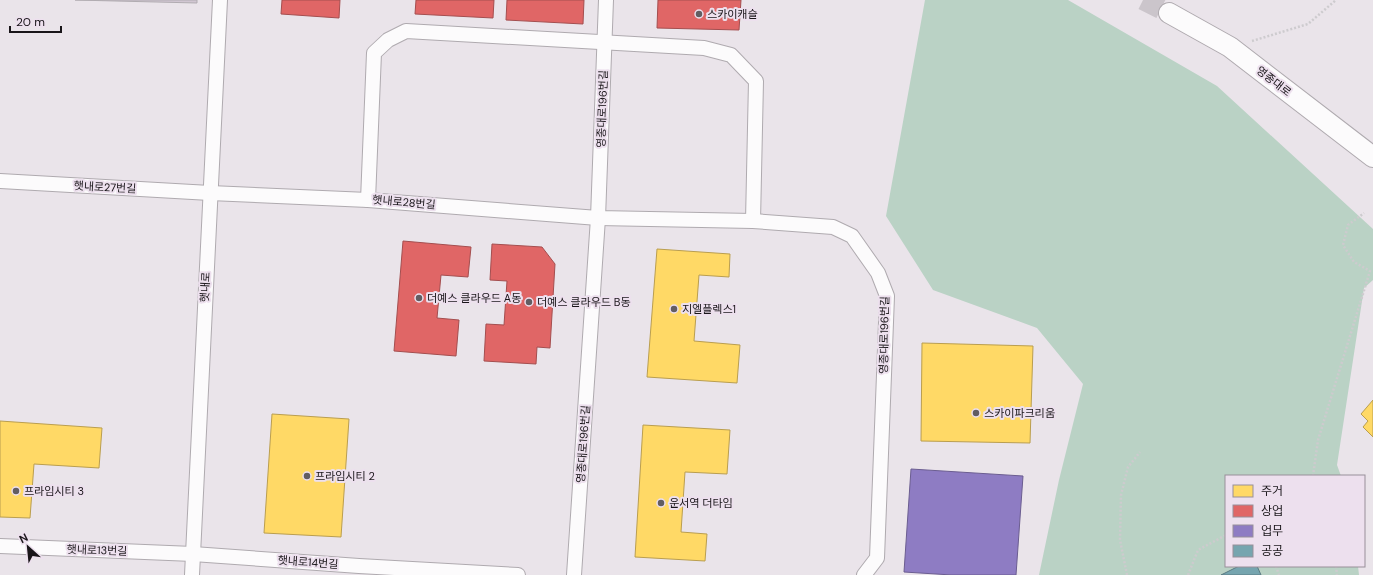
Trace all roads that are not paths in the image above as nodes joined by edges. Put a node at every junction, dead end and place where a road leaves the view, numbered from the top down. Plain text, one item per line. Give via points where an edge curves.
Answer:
1 (220, 0) edge
2 (606, 0) edge
3 (1169, 13) tunnel mouth
4 (605, 42) junction
5 (1373, 157) edge
6 (0, 181) edge
7 (210, 193) junction
8 (368, 200) junction
9 (598, 218) junction
10 (753, 221) junction
11 (0, 546) edge
12 (194, 554) junction
13 (358, 570) edge
14 (192, 575) edge
15 (518, 575) edge
16 (574, 575) edge
17 (864, 575) edge

1 - 7 street, 햇내로
2 - 4 street, 영종대로196번길
3 - 5 main road, 영종대로 via 1230,48
4 - 8 street via 406,32 388,40 374,53
4 - 9 street, 영종대로196번길
4 - 10 street via 704,48 731,55 756,81
6 - 7 street, 햇내로27번길
7 - 8 street, 햇내로28번길
7 - 12 street, 햇내로
8 - 9 street, 햇내로28번길
9 - 10 street, 영종대로196번길
9 - 16 street, 영종대로196번길
10 - 17 street, 영종대로196번길 via 833,227 852,236 878,273 887,296 877,558
11 - 12 street, 햇내로13번길
12 - 13 street, 햇내로14번길
12 - 14 street, 햇내로
13 - 15 street, 햇내로14번길

